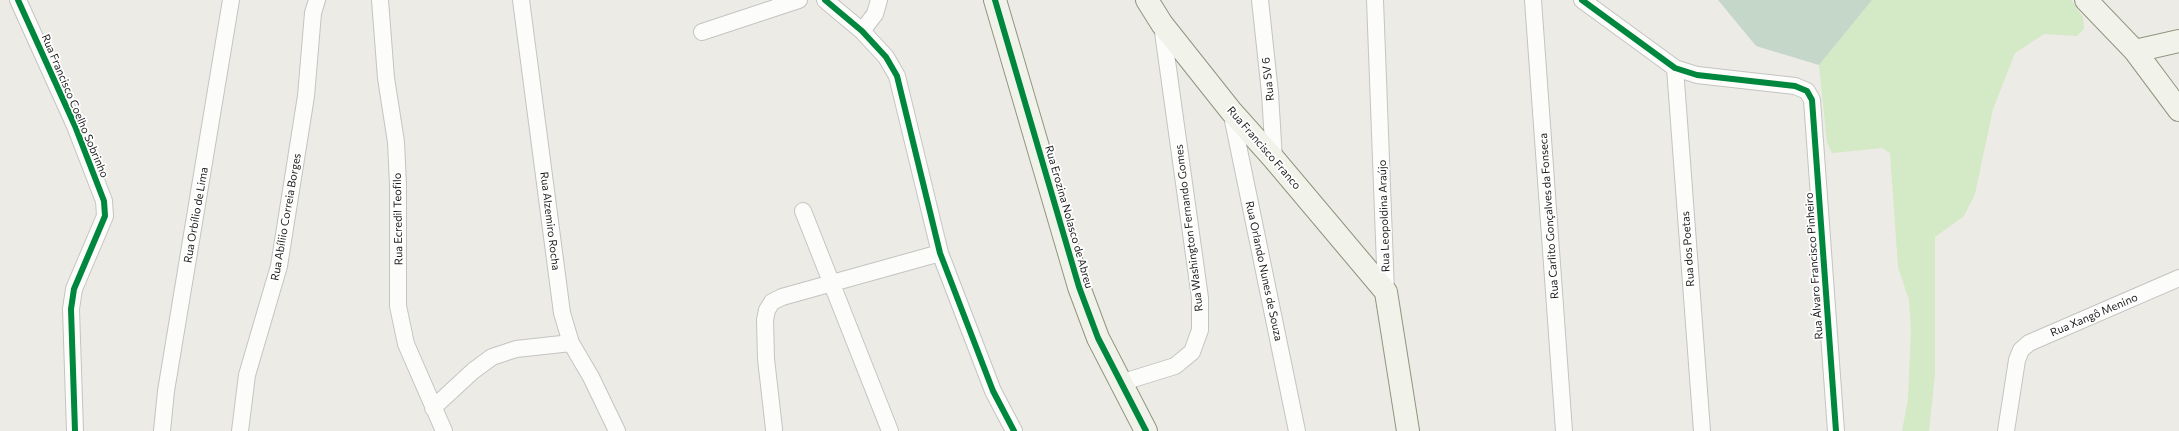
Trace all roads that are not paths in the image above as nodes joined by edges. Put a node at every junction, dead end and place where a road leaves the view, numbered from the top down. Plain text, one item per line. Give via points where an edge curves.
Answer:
1 (18, 0) edge
2 (231, 0) edge
3 (317, 0) edge
4 (380, 0) edge
5 (521, 0) edge
6 (799, 0) edge
7 (825, 0) edge
8 (879, 0) edge
9 (995, 0) edge
10 (1147, 0) edge
11 (1260, 0) edge
12 (1375, 0) edge
13 (1533, 0) edge
14 (1582, 0) edge
15 (2086, 0) edge
16 (1162, 24) junction
17 (862, 31) junction
18 (702, 32) dead end
19 (2179, 41) edge
20 (2135, 51) junction
21 (1675, 68) junction
22 (2179, 110) edge
23 (1231, 111) junction
24 (1274, 159) junction
25 (803, 210) dead end
26 (940, 253) junction
27 (2179, 278) edge
28 (833, 283) junction
29 (1386, 292) junction
30 (571, 343) junction
31 (1120, 384) junction
32 (433, 408) junction
33 (2010, 428) edge
34 (774, 429) dead end
35 (75, 431) edge
36 (162, 431) edge
37 (240, 431) edge
38 (444, 431) edge
39 (617, 431) edge
40 (890, 431) edge
41 (1014, 431) edge
42 (1146, 431) edge
43 (1297, 431) edge
44 (1408, 431) edge
45 (1564, 431) edge
46 (1702, 431) edge
47 (1836, 431) edge

1 - 35 street, Rua Francisco Coelho Sobrinho via 75,126 104,201 105,216 81,268 71,309
2 - 36 street, Rua Orbílio de Lima via 166,392
3 - 37 street, Rua Abíliio Correia Borges via 313,13 305,104 279,266 248,375
4 - 32 street, Rua Ecredil Teofilo via 386,78 396,142 398,306 406,344
5 - 30 street, Rua Alzemiro Rocha via 562,313
6 - 18 street
7 - 17 street
8 - 17 street via 875,14
9 - 31 street, Rua Erozina Nolasco de Abreu via 1078,287
10 - 16 street, Rua Francisco Franco
11 - 24 street, Rua SV 6
12 - 29 street, Rua Leopoldina Araújo
13 - 45 street, Rua Carlito Gonçalves da Fonseca
14 - 21 street
15 - 20 street
16 - 23 street, Rua Francisco Franco
16 - 31 street, Rua Washington Fernando Gomes via 1200,298 1200,330 1192,352 1175,366
17 - 26 street via 886,57 897,76
19 - 20 street
20 - 22 street
21 - 46 street, Rua dos Poetas
21 - 47 street, Rua Álvaro Francisco Pinheiro via 1697,75 1795,86 1807,91 1812,100
23 - 24 street, Rua Francisco Franco
23 - 43 street, Rua Orlando Nunes de Souza
24 - 29 street, Rua Francisco Franco
25 - 28 street
26 - 28 street
26 - 41 street via 993,391
27 - 33 street, Rua Xangô Menino via 2029,342 2021,350 2017,360
28 - 34 street via 782,297 772,302 767,310 764,320 766,359
28 - 40 street
29 - 44 street, Rua Leopoldina Araújo
30 - 32 street via 516,349 492,357
30 - 39 street, Rua Alzemiro Rocha
31 - 42 street, Rua Erozina Nolasco de Abreu
32 - 38 street, Rua Ecredil Teofilo

